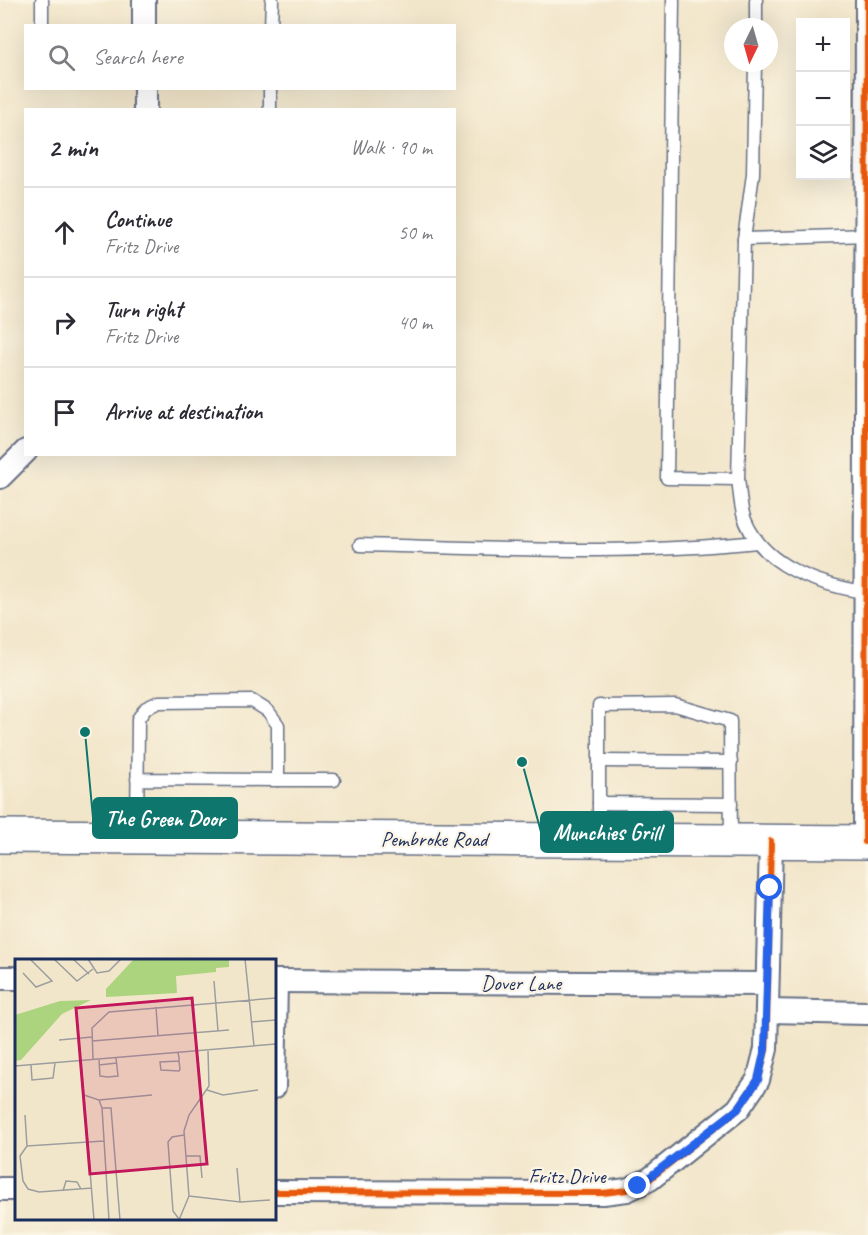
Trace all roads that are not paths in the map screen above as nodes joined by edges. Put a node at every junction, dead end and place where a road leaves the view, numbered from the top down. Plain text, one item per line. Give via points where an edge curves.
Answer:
1 (42, 0) edge
2 (144, 0) edge
3 (272, 0) edge
4 (673, 0) edge
5 (756, 0) edge
6 (867, 0) edge
7 (756, 18) edge
8 (42, 24) edge
9 (144, 24) edge
10 (272, 24) edge
11 (755, 72) edge
12 (145, 90) edge
13 (270, 90) edge
14 (145, 108) edge
15 (270, 108) edge
16 (867, 235) edge
17 (744, 239) junction
18 (24, 453) edge
19 (0, 477) edge
20 (738, 478) junction
21 (757, 543) junction
22 (360, 544) dead end
23 (864, 592) junction
24 (599, 761) junction
25 (731, 762) junction
26 (137, 779) junction
27 (278, 780) junction
28 (334, 780) dead end
29 (599, 803) junction
30 (731, 804) junction
31 (0, 836) edge
32 (137, 837) junction
33 (599, 840) junction
34 (731, 841) junction
35 (771, 841) junction
36 (866, 842) edge
37 (276, 981) edge
38 (767, 984) junction
39 (766, 1011) junction
40 (868, 1013) edge
41 (276, 1192) edge

1 - 8 lane
2 - 9 street
3 - 10 lane
4 - 20 lane via 667,478
5 - 7 lane
6 - 16 street
11 - 17 lane via 753,174
12 - 14 street
13 - 15 lane
16 - 17 lane
16 - 23 street
17 - 20 lane
18 - 19 street
20 - 21 lane via 744,518
21 - 22 lane via 694,549
21 - 23 lane via 797,573
23 - 36 street
24 - 25 lane
24 - 25 lane via 599,706 675,705 730,721
24 - 29 lane
25 - 30 lane
26 - 27 lane
26 - 27 lane via 138,719 146,708 159,702 252,701 268,711 278,725
26 - 32 lane
27 - 28 lane
29 - 30 lane
29 - 33 lane
30 - 34 lane
31 - 32 main road, Pembroke Road
32 - 33 main road, Pembroke Road
33 - 34 main road, Pembroke Road
34 - 35 main road, Pembroke Road
35 - 36 main road, Pembroke Road
35 - 38 street, Fritz Drive
37 - 38 street, Dover Lane
38 - 39 street, Fritz Drive
39 - 40 street
39 - 41 street, Fritz Drive via 763,1065 750,1094 738,1109 663,1169 627,1190

